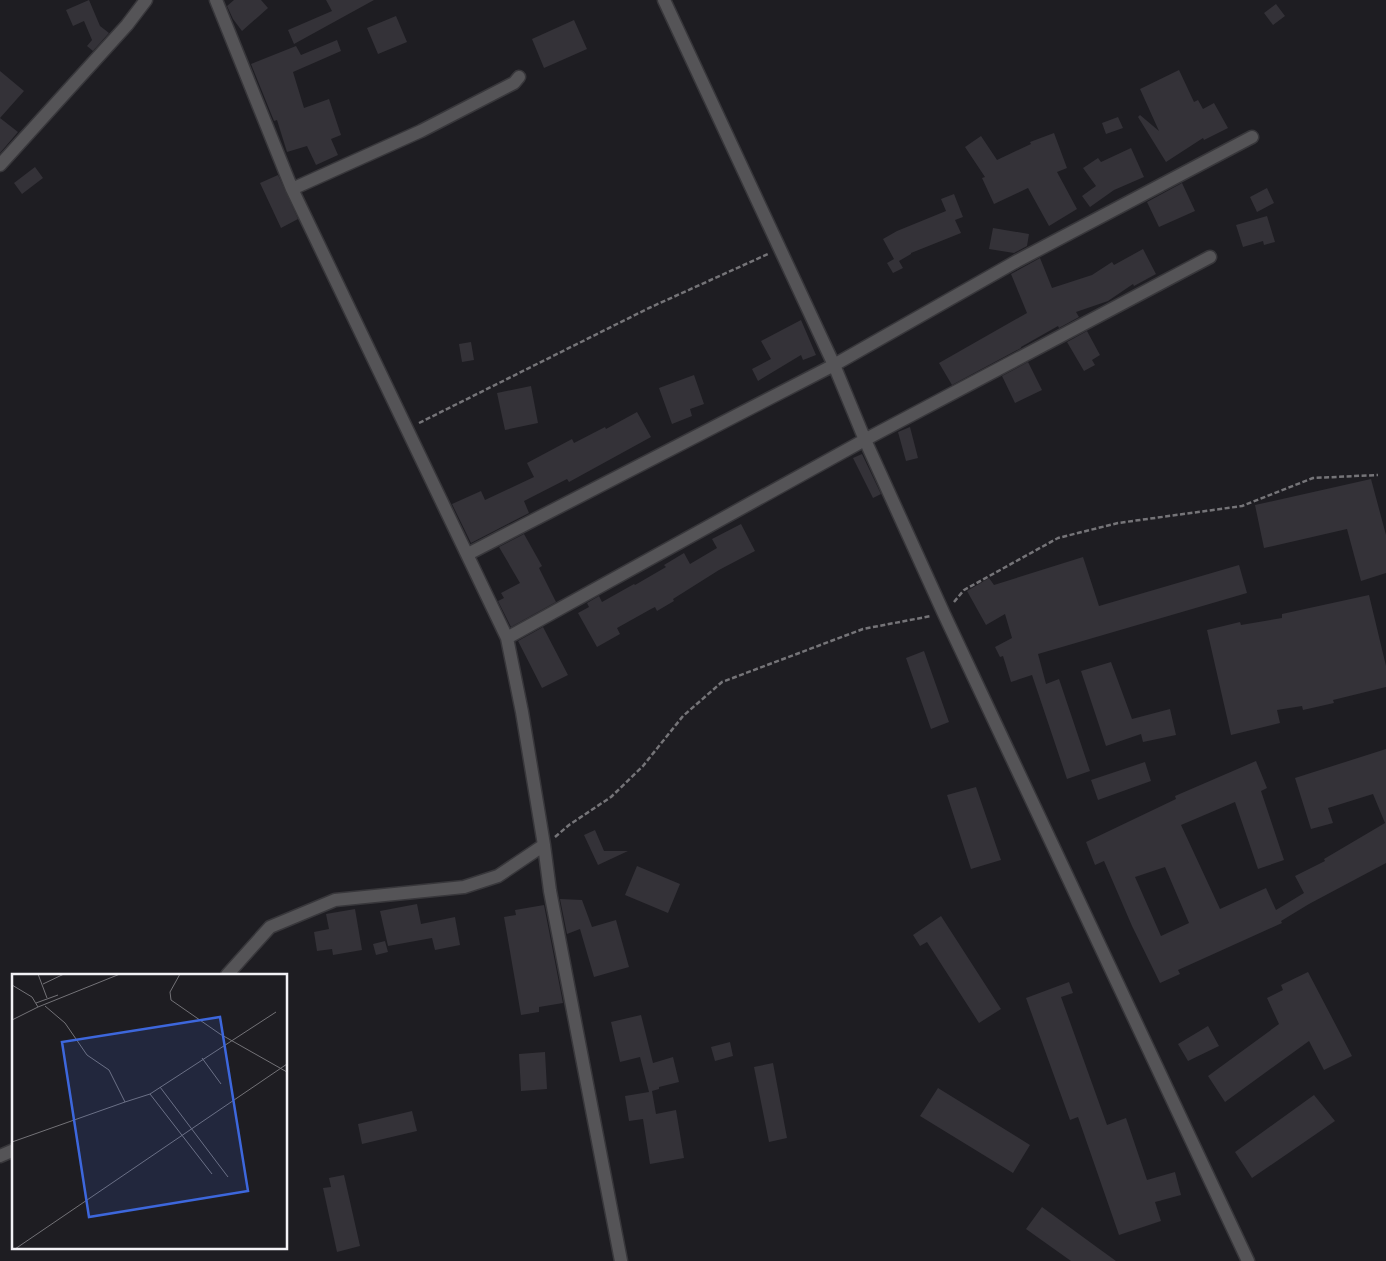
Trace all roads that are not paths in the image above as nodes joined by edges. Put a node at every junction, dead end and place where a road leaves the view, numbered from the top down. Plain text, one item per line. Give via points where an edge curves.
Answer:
1 (146, 0) edge
2 (216, 0) edge
3 (664, 0) edge
4 (519, 77) dead end
5 (1252, 138) dead end
6 (0, 165) edge
7 (292, 189) junction
8 (1210, 258) dead end
9 (834, 365) junction
10 (865, 440) junction
11 (468, 554) junction
12 (507, 638) junction
13 (544, 845) junction
14 (228, 974) edge
15 (12, 1151) edge
16 (0, 1156) edge
17 (621, 1261) edge
18 (1248, 1261) edge

1 - 6 street
2 - 7 street
3 - 9 street
4 - 7 street via 514,83 421,131
5 - 9 street via 1017,261
7 - 11 street
8 - 10 street
9 - 10 street
9 - 11 street
10 - 12 street
10 - 18 street
11 - 12 street
12 - 13 street
13 - 14 street via 498,876 464,887 335,900 270,927
13 - 17 street
15 - 16 street

